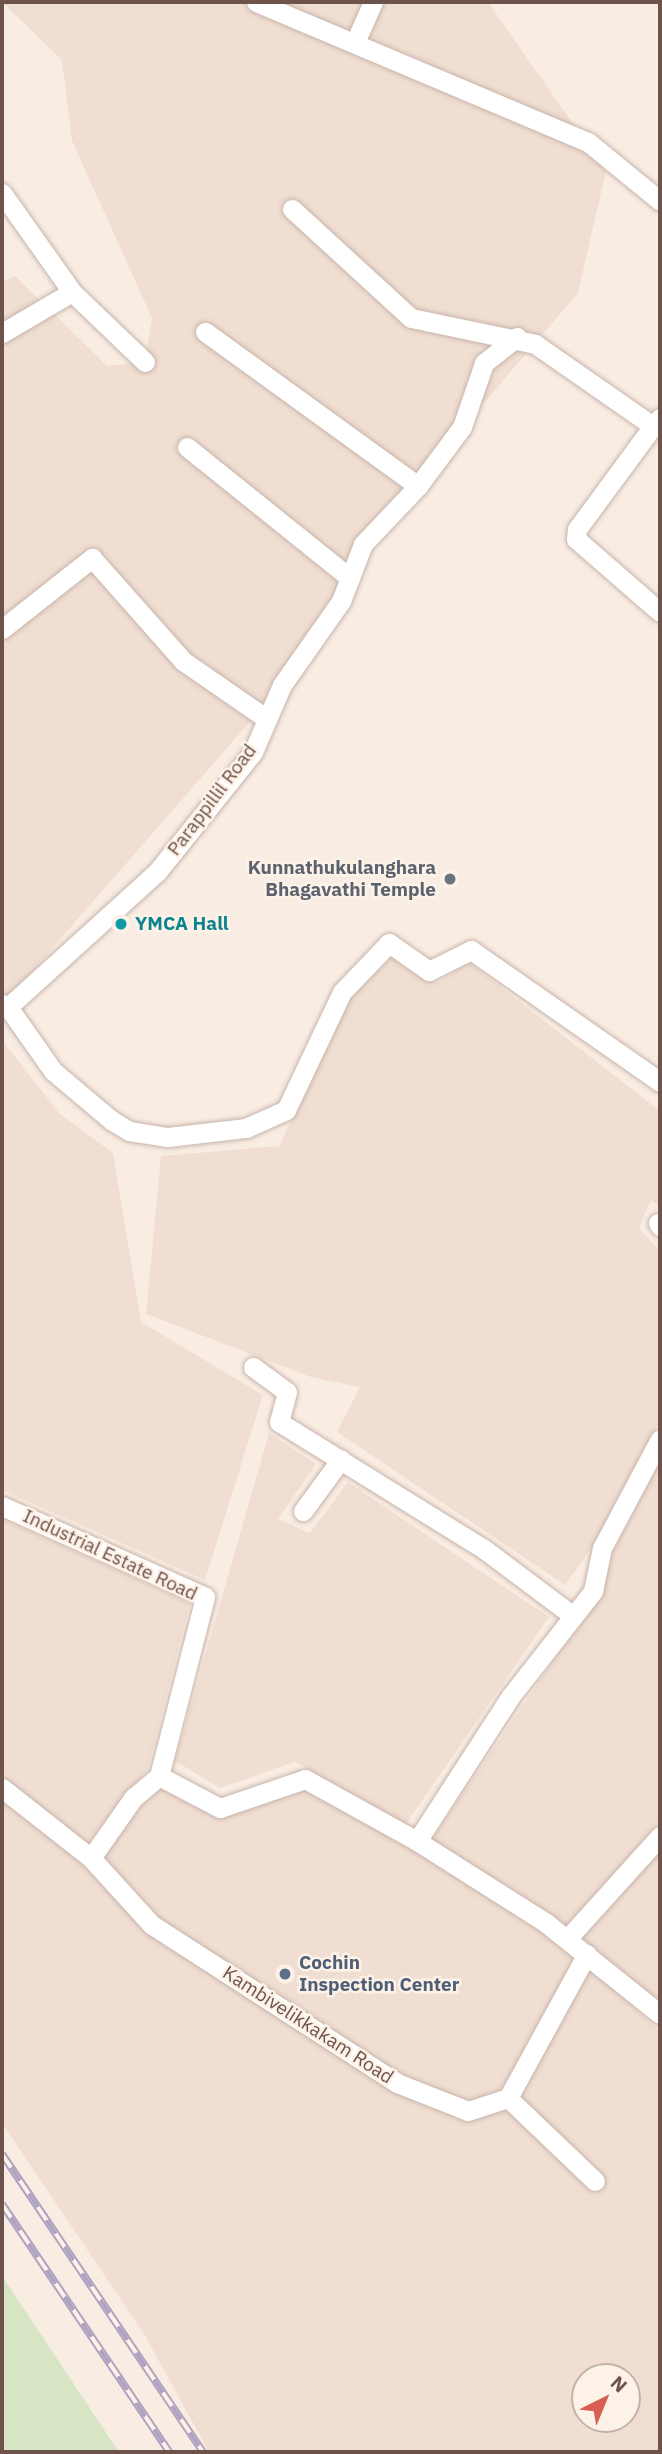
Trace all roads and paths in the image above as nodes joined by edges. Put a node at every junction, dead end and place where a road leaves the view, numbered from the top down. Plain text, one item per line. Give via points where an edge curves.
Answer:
1 (256, 2) edge
2 (373, 2) edge
3 (356, 40) junction
4 (2, 193) edge
5 (660, 201) edge
6 (292, 209) dead end
7 (72, 292) junction
8 (205, 331) dead end
9 (2, 333) edge
10 (517, 337) junction
11 (145, 362) dead end
12 (657, 422) edge
13 (187, 447) dead end
14 (418, 486) junction
15 (350, 578) junction
16 (660, 612) edge
17 (2, 629) edge
18 (267, 719) junction
19 (5, 1006) edge
20 (660, 1082) edge
21 (253, 1367) dead end
22 (660, 1439) edge
23 (341, 1459) junction
24 (3, 1508) edge
25 (303, 1511) dead end
26 (572, 1615) junction
27 (159, 1776) junction
28 (2, 1787) edge
29 (660, 1836) edge
30 (417, 1841) junction
31 (91, 1858) junction
32 (567, 1939) junction
33 (587, 1954) junction
34 (660, 2014) edge
35 (508, 2098) junction
36 (595, 2181) dead end

1 - 3 street
2 - 3 street
3 - 5 street via 588,142
4 - 7 street
6 - 10 street via 411,318
7 - 9 street
7 - 11 street
8 - 14 street
10 - 12 street
10 - 14 street via 484,363 462,427
12 - 16 street via 577,529 576,539
13 - 15 street
14 - 15 street, Parappillil Road via 363,544
15 - 18 street, Parappillil Road
17 - 18 street via 92,558 183,661
18 - 19 street, Parappillil Road via 253,752 157,872
19 - 20 street via 53,1071 111,1120 129,1131 169,1137 233,1130 286,1110 342,992 389,943 429,971 471,950
21 - 23 street via 287,1392 279,1422
22 - 26 street via 602,1548 593,1591
23 - 25 street
23 - 26 street via 484,1549
24 - 27 street, Industrial Estate Road via 205,1597
26 - 30 street via 510,1697
27 - 30 street via 220,1808 305,1779
27 - 31 street via 133,1798
28 - 31 street, Kambivelikkakam Road
29 - 32 street
30 - 32 street
31 - 35 street, Kambivelikkakam Road via 152,1925 397,2082 468,2111
32 - 33 street
33 - 34 street
33 - 35 street
35 - 36 street

